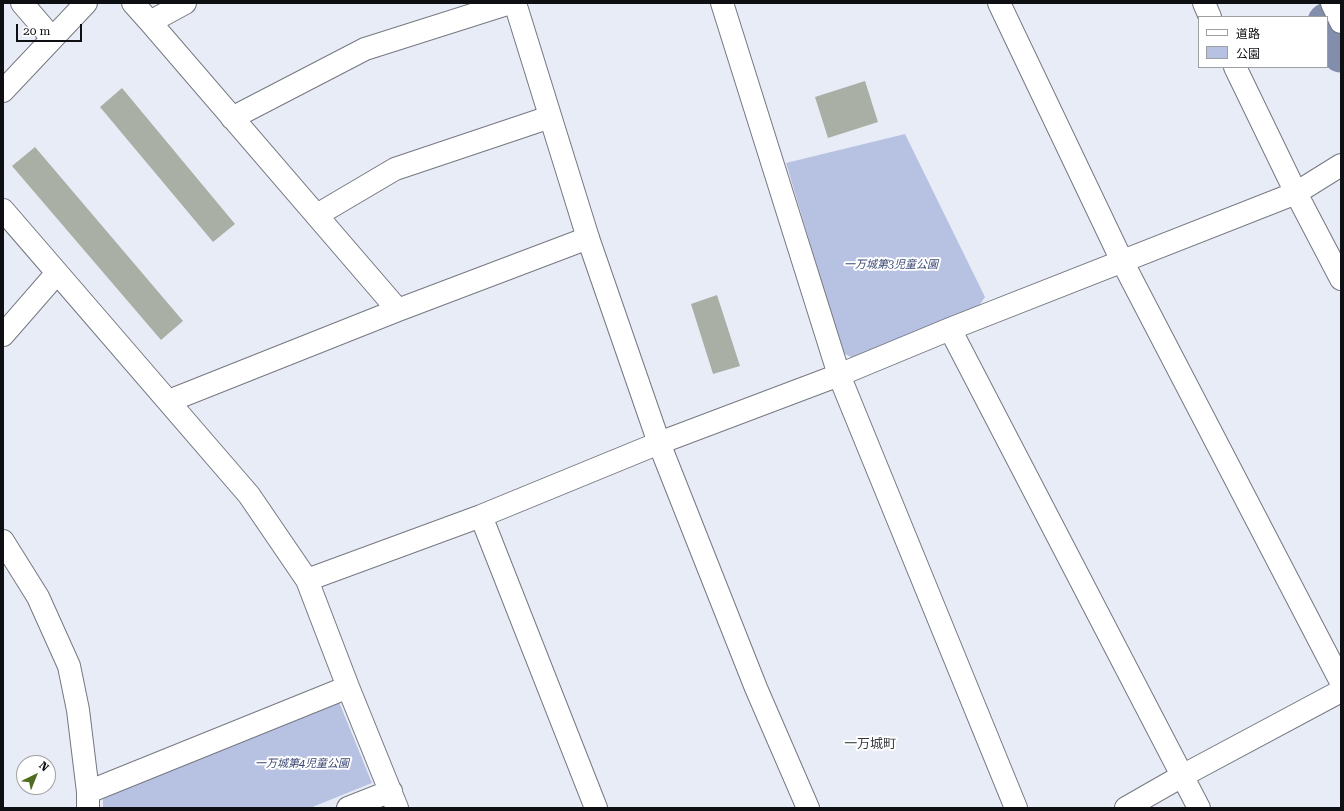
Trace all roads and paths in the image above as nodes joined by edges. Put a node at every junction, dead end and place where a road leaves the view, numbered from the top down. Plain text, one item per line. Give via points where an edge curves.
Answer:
1 (22, 3) edge
2 (86, 3) edge
3 (133, 3) edge
4 (185, 3) edge
5 (510, 3) edge
6 (515, 3) edge
7 (722, 3) edge
8 (999, 3) edge
9 (1204, 3) edge
10 (1332, 3) edge
11 (1210, 16) edge
12 (150, 22) junction
13 (1341, 22) edge
14 (52, 38) junction
15 (1235, 68) edge
16 (3, 91) edge
17 (550, 117) junction
18 (232, 118) junction
19 (1341, 165) edge
20 (1296, 193) junction
21 (3, 210) edge
22 (317, 215) junction
23 (588, 238) junction
24 (1122, 261) junction
25 (57, 273) junction
26 (1341, 279) edge
27 (398, 310) junction
28 (950, 329) junction
29 (3, 335) edge
30 (839, 375) junction
31 (169, 401) junction
32 (659, 443) junction
33 (481, 516) junction
34 (3, 541) edge
35 (308, 580) junction
36 (1341, 682) edge
37 (348, 688) junction
38 (1341, 691) edge
39 (1182, 776) junction
40 (88, 800) edge
41 (394, 800) edge
42 (348, 808) edge
43 (596, 808) edge
44 (808, 808) edge
45 (1016, 808) edge
46 (1126, 808) edge
47 (1199, 808) edge

1 - 14 street
2 - 14 street
3 - 12 street
4 - 12 street
5 - 18 street via 365,49
6 - 17 street
7 - 30 street
8 - 24 street
9 - 11 street
10 - 13 street
12 - 18 street
14 - 16 street
15 - 20 street
17 - 22 street via 394,169
17 - 23 street
18 - 22 street
19 - 20 street
20 - 24 street
20 - 26 street
21 - 25 street
22 - 27 street
23 - 27 street
23 - 32 street
24 - 28 street
24 - 36 street
25 - 29 street
25 - 31 street
27 - 31 street
28 - 30 street
28 - 39 street
30 - 32 street
30 - 45 street
31 - 35 street via 249,494
32 - 33 street
32 - 44 street via 756,688
33 - 35 street
33 - 43 street
34 - 40 street via 38,597 69,666 78,710
35 - 37 street
37 - 40 street
37 - 41 street
38 - 39 street
39 - 46 street
39 - 47 street
41 - 42 street

